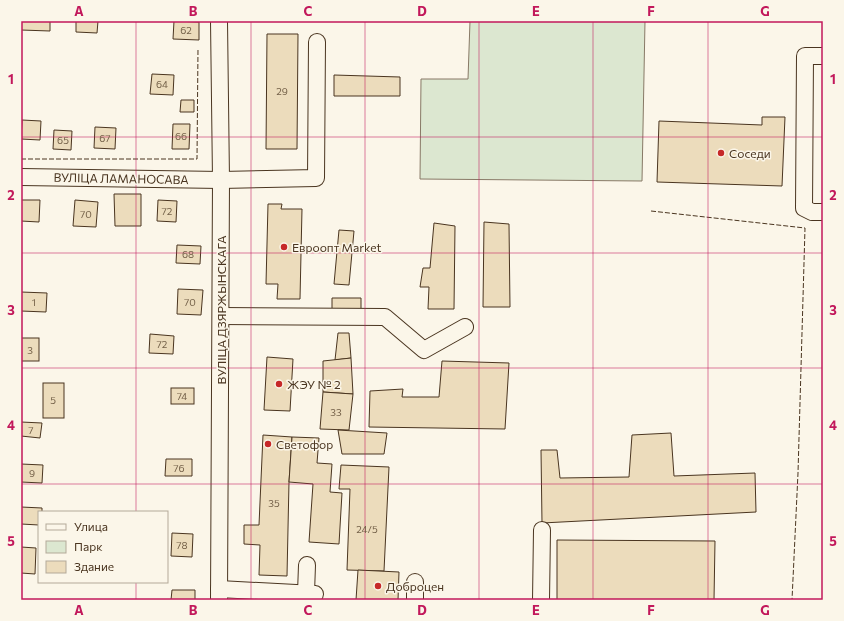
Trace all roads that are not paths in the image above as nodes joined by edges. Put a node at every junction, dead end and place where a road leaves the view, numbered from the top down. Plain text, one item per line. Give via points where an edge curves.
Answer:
1 (219, 21) edge
2 (317, 42) dead end
3 (823, 56) edge
4 (21, 177) edge
5 (222, 180) junction
6 (823, 212) edge
7 (221, 316) junction
8 (465, 327) dead end
9 (542, 530) dead end
10 (307, 565) dead end
11 (415, 582) dead end
12 (219, 594) edge
13 (415, 600) edge
14 (541, 600) edge

1 - 5 street, ВУЛІЦА ДЗЯРЖЫНСКАГА
2 - 5 street, ВУЛІЦА ЛАМАНОСАВА via 316,178
3 - 6 street via 805,56 804,208 812,212
4 - 5 street, ВУЛІЦА ЛАМАНОСАВА
5 - 7 street, ВУЛІЦА ДЗЯРЖЫНСКАГА
7 - 8 street via 384,317 424,350
7 - 12 street, ВУЛІЦА ДЗЯРЖЫНСКАГА
9 - 14 street
10 - 12 street via 310,594
11 - 13 street

